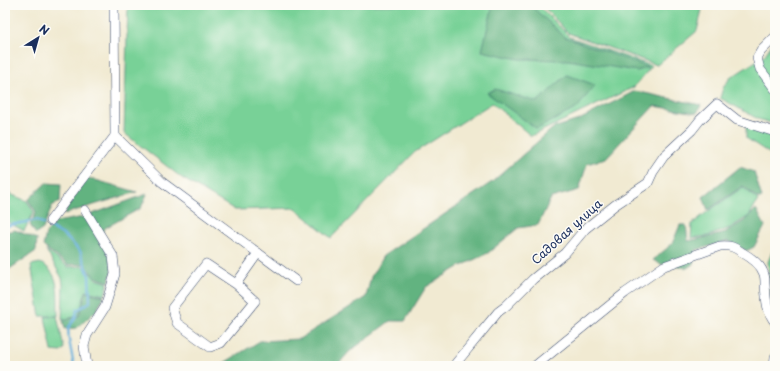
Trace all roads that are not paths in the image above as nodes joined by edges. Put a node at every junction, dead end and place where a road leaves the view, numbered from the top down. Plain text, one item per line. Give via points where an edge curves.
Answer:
1 (114, 5) edge
2 (775, 37) edge
3 (775, 89) edge
4 (775, 132) edge
5 (115, 136) junction
6 (85, 210) dead end
7 (50, 221) dead end
8 (258, 254) junction
9 (296, 281) dead end
10 (236, 284) junction
11 (775, 322) edge
12 (775, 358) edge
13 (87, 366) edge
14 (454, 366) edge
15 (535, 366) edge
16 (774, 366) edge

1 - 5 street
2 - 3 street via 757,58 760,69
4 - 14 street, Садовая улица via 737,120 716,104 664,156 648,183 585,229 565,253 498,312
5 - 7 street
5 - 8 street via 162,182
6 - 13 street via 113,256 115,274 105,307 87,335 84,346
8 - 9 street
8 - 10 street
10 - 10 street via 255,301 221,343 210,347 177,323 172,308 206,264
11 - 15 street via 767,304 765,278 760,266 734,247 720,246 664,266
12 - 16 street

